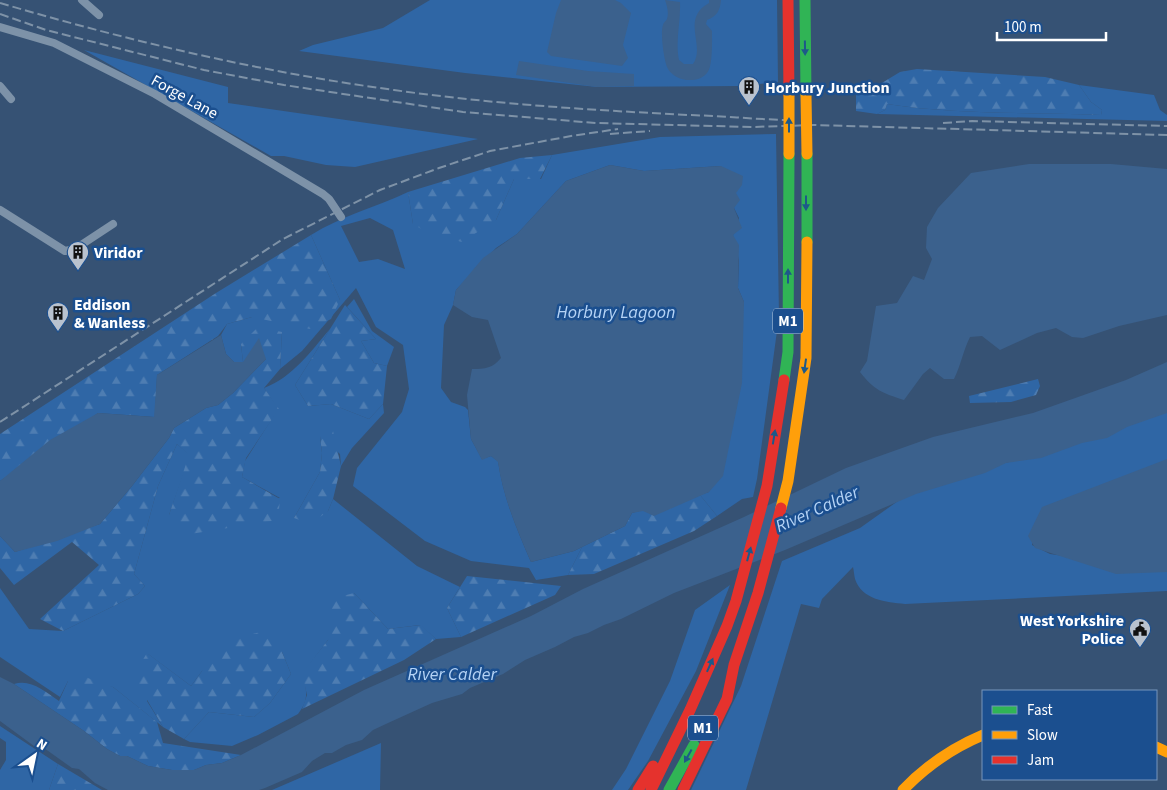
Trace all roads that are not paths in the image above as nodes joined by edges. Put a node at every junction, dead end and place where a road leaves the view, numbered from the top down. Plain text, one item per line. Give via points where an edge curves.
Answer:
1 (82, 0) edge
2 (788, 0) edge
3 (805, 0) edge
4 (99, 15) dead end
5 (0, 27) edge
6 (0, 86) edge
7 (11, 99) dead end
8 (0, 210) edge
9 (341, 217) dead end
10 (113, 224) dead end
11 (734, 665) junction
12 (690, 710) junction
13 (982, 735) edge
14 (638, 790) edge
15 (651, 790) edge
16 (669, 790) edge
17 (683, 790) edge
18 (903, 790) edge

1 - 4 street
12 -> 2 main road, M1, bridge via 736,601 767,486 788,352
3 -> 11 main road, M1, bridge via 806,358 788,481 758,594
5 - 9 street, Forge Lane via 54,43 155,94 323,194
6 - 7 street
8 - 10 street via 65,251 75,249
11 -> 16 main road, M1
11 - 17 main road via 726,699
12 - 14 main road
12 - 15 main road, M1
13 - 18 main road via 944,754

